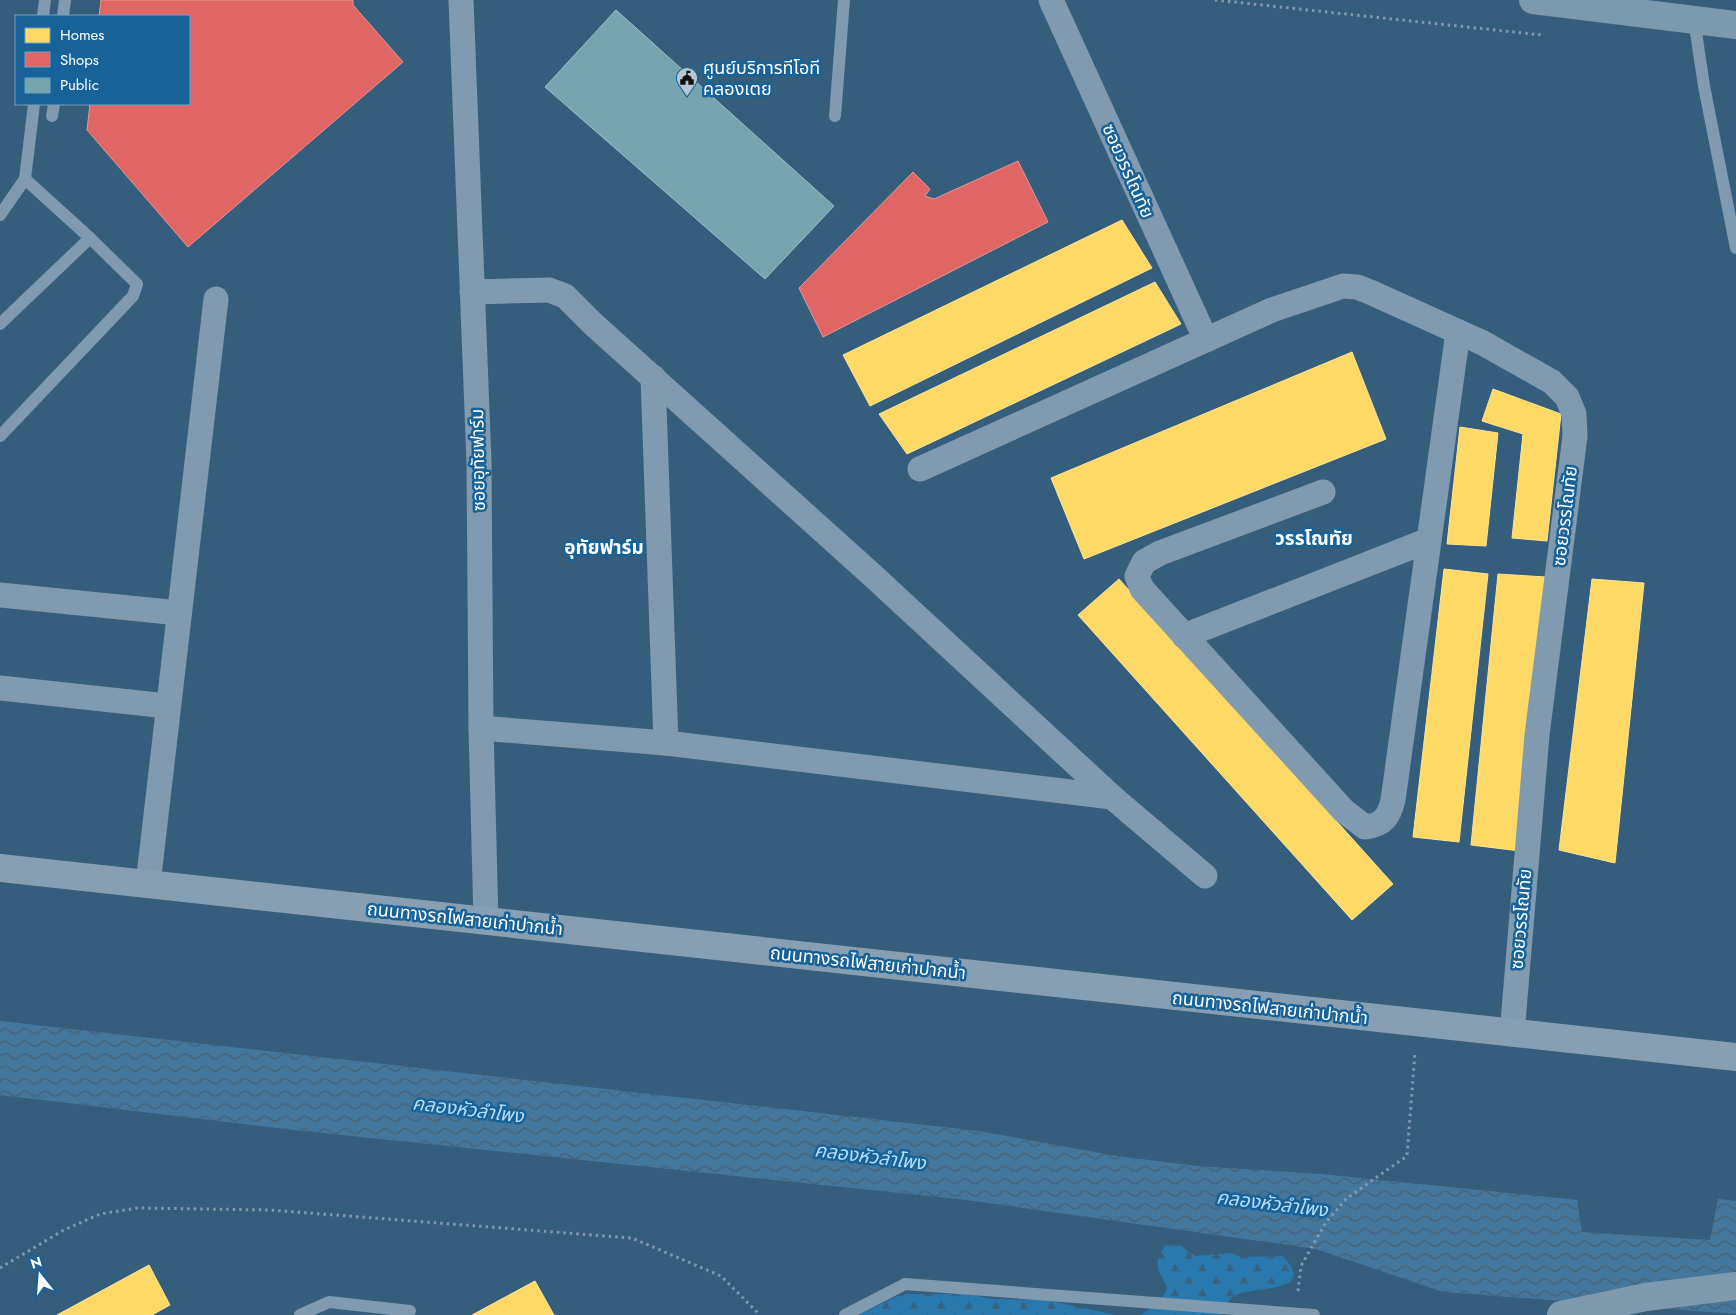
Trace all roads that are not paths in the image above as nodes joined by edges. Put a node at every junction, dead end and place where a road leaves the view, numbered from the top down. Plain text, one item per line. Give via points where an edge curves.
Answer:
1 (45, 0) edge
2 (65, 0) edge
3 (461, 0) edge
4 (844, 0) edge
5 (1051, 0) edge
6 (1532, 0) edge
7 (44, 15) edge
8 (63, 15) edge
9 (1694, 19) junction
10 (1736, 25) edge
11 (34, 105) edge
12 (835, 116) dead end
13 (25, 179) junction
14 (0, 215) edge
15 (90, 238) junction
16 (1736, 248) edge
17 (472, 292) junction
18 (216, 298) dead end
19 (0, 324) edge
20 (1458, 332) junction
21 (1206, 340) junction
22 (653, 377) junction
23 (0, 436) edge
24 (920, 469) dead end
25 (1323, 492) dead end
26 (1429, 540) junction
27 (0, 595) edge
28 (179, 613) junction
29 (1184, 636) junction
30 (0, 688) edge
31 (167, 706) junction
32 (480, 728) junction
33 (666, 743) junction
34 (1112, 797) junction
35 (0, 868) edge
36 (1205, 876) dead end
37 (148, 884) junction
38 (486, 921) junction
39 (1512, 1034) junction
40 (1736, 1057) edge
41 (1736, 1286) edge
42 (410, 1311) dead end
43 (300, 1315) edge
44 (844, 1315) edge
45 (1314, 1315) edge
46 (1561, 1315) edge

1 - 7 lane
2 - 8 lane
3 - 17 street, ซอยอุทัยฟาร์ม
4 - 12 lane
5 - 21 street, ซอยวรรโณทัย
6 - 9 main road
9 - 10 main road
9 - 16 lane
11 - 13 lane
13 - 14 lane
13 - 15 lane
15 - 19 lane
15 - 23 lane via 137,284 133,296
17 - 22 street via 549,290 565,296
17 - 32 street, ซอยอุทัยฟาร์ม via 479,462
18 - 28 street
20 - 21 street, ซอยวรรโณทัย via 1370,292 1343,286 1272,310
20 - 26 street
20 - 39 street, ซอยวรรโณทัย via 1552,382 1567,397 1574,414 1575,436 1537,736
21 - 24 street, ซอยวรรโณทัย
22 - 33 street
22 - 34 street
25 - 29 street via 1160,553 1144,562 1137,576 1142,589
26 - 29 street
26 - 29 street via 1394,800 1390,813 1375,826 1365,826 1344,811
27 - 28 street
28 - 31 street
30 - 31 street
31 - 37 street
32 - 33 street
32 - 38 street, ซอยอุทัยฟาร์ม
33 - 34 street
34 - 36 street
35 - 37 street, ถนนทางรถไฟสายเก่าปากน้ำ
37 - 38 street, ถนนทางรถไฟสายเก่าปากน้ำ
38 - 39 street, ถนนทางรถไฟสายเก่าปากน้ำ
39 - 40 street, ถนนทางรถไฟสายเก่าปากน้ำ
41 - 46 highway via 1646,1297
42 - 43 lane via 329,1302
44 - 45 lane via 905,1284

